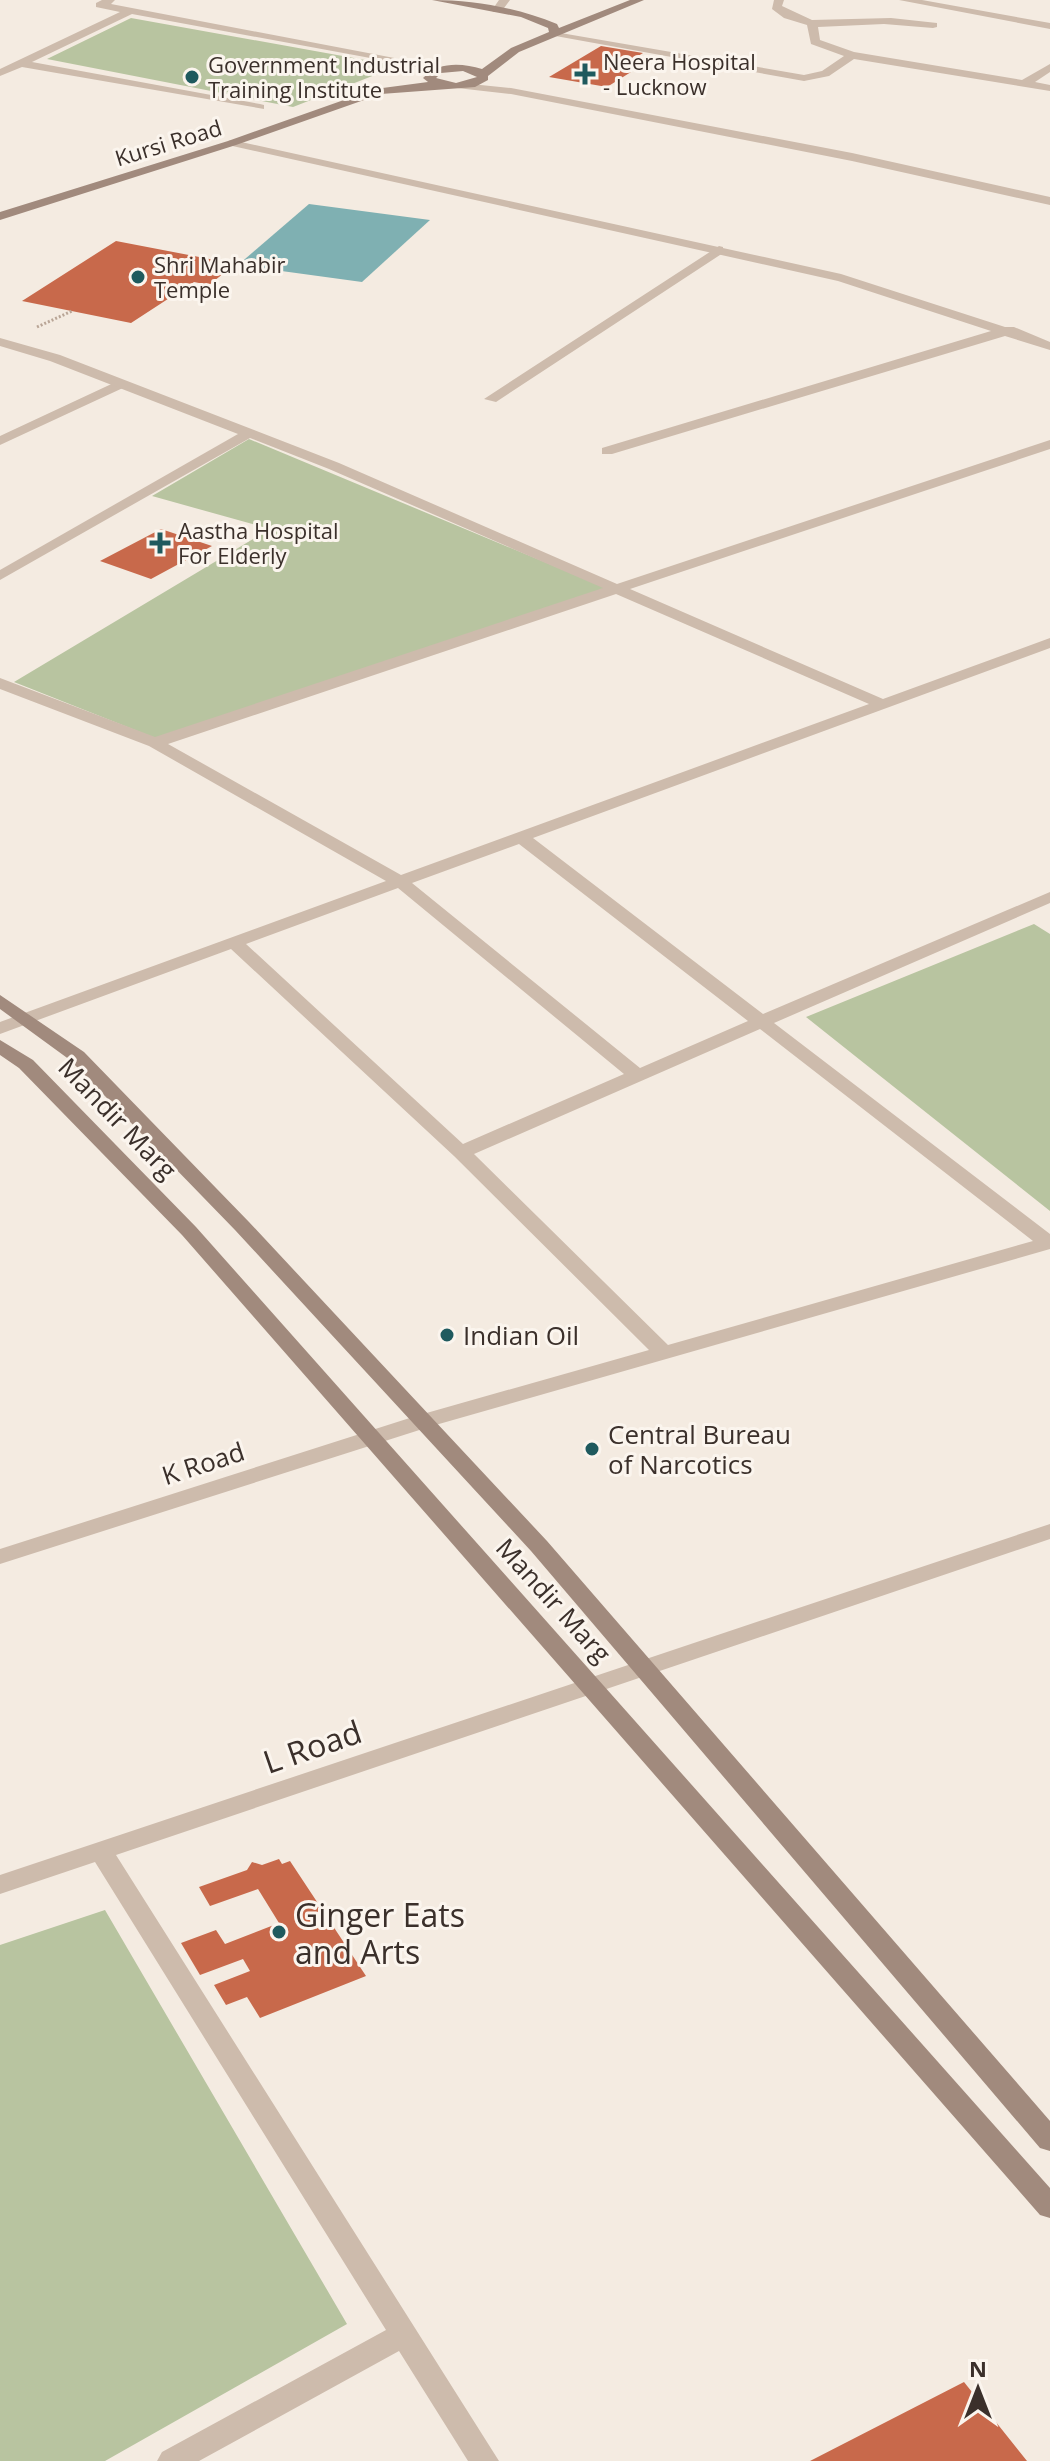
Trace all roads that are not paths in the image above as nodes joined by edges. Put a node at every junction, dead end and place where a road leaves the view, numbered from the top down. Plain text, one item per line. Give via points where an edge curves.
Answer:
1 (110, 0) edge
2 (437, 0) edge
3 (505, 0) edge
4 (639, 0) edge
5 (779, 0) edge
6 (904, 0) edge
7 (497, 10) junction
8 (130, 11) junction
9 (812, 25) junction
10 (933, 25) dead end
11 (1050, 26) edge
12 (555, 35) junction
13 (515, 50) junction
14 (852, 55) junction
15 (21, 63) junction
16 (1050, 67) edge
17 (450, 68) junction
18 (0, 73) edge
19 (430, 76) junction
20 (483, 76) junction
21 (440, 84) junction
22 (1024, 84) junction
23 (461, 86) junction
24 (1050, 88) edge
25 (379, 91) junction
26 (511, 91) junction
27 (260, 107) dead end
28 (232, 143) junction
29 (1050, 189) edge
30 (1031, 196) junction
31 (1050, 201) edge
32 (0, 216) edge
33 (719, 250) junction
34 (1009, 330) junction
35 (0, 342) edge
36 (1050, 346) edge
37 (120, 384) junction
38 (491, 399) dead end
39 (249, 433) junction
40 (3, 437) edge
41 (1050, 444) edge
42 (607, 451) dead end
43 (0, 576) edge
44 (620, 588) junction
45 (1050, 643) edge
46 (0, 683) edge
47 (884, 705) junction
48 (155, 743) junction
49 (522, 838) junction
50 (401, 882) junction
51 (1048, 900) edge
52 (235, 943) junction
53 (0, 1000) edge
54 (25, 1019) junction
55 (764, 1021) junction
56 (0, 1028) edge
57 (0, 1046) edge
58 (638, 1076) junction
59 (461, 1152) junction
60 (1050, 1242) edge
61 (664, 1353) junction
62 (424, 1421) junction
63 (373, 1438) junction
64 (1050, 1531) edge
65 (0, 1557) edge
66 (644, 1668) junction
67 (593, 1686) junction
68 (101, 1851) junction
69 (0, 1885) edge
70 (1050, 2140) edge
71 (1050, 2207) edge
72 (404, 2334) junction
73 (172, 2461) edge
74 (484, 2461) edge

1 - 8 street via 100,5
2 - 7 main road
3 - 7 street
4 - 12 main road
5 - 9 street via 776,7 791,19
6 - 11 street
7 - 12 main road via 553,26
8 - 15 street
8 - 17 street
9 - 10 street via 880,20
9 - 14 street via 815,42
12 - 13 main road
12 - 14 street via 804,78 825,74
13 - 17 main road
13 - 20 main road
14 - 22 street
15 - 18 street
15 - 27 street
16 - 22 street
17 - 19 main road
17 - 20 main road
19 - 21 main road
19 - 25 main road
20 - 23 main road
20 - 26 street
21 - 23 main road, Kursi Road
21 - 25 main road, Kursi Road
22 - 24 street
23 - 26 street
25 - 28 main road, Kursi Road
26 - 30 street
28 - 32 main road, Kursi Road
28 - 33 street
29 - 30 street
30 - 31 street
33 - 34 street via 841,278
33 - 38 street
34 - 36 street
34 - 42 street
35 - 37 street
37 - 39 street
37 - 40 street
39 - 43 street
39 - 44 street
41 - 44 street
44 - 47 street
44 - 48 street
45 - 47 street
46 - 48 street
47 - 49 street
48 - 50 street
49 - 50 street
49 - 55 street
50 - 52 street
50 - 58 street
51 - 55 street
52 - 54 street
52 - 59 street
53 - 54 main road
54 - 56 street
54 - 62 main road via 77,1056
55 - 58 street
55 - 60 street
57 - 63 main road, Mandir Marg via 26,1064 189,1231
58 - 59 street
59 - 61 street
60 - 61 street, K Road
61 - 62 street, K Road
62 - 63 street, K Road
62 - 66 main road
63 - 65 street, K Road
63 - 67 main road, Mandir Marg
64 - 66 street, L Road
66 - 67 street, L Road
66 - 70 main road
67 - 68 street, L Road
67 - 71 main road, Mandir Marg
68 - 69 street, L Road
68 - 72 street
72 - 73 street
72 - 74 street

